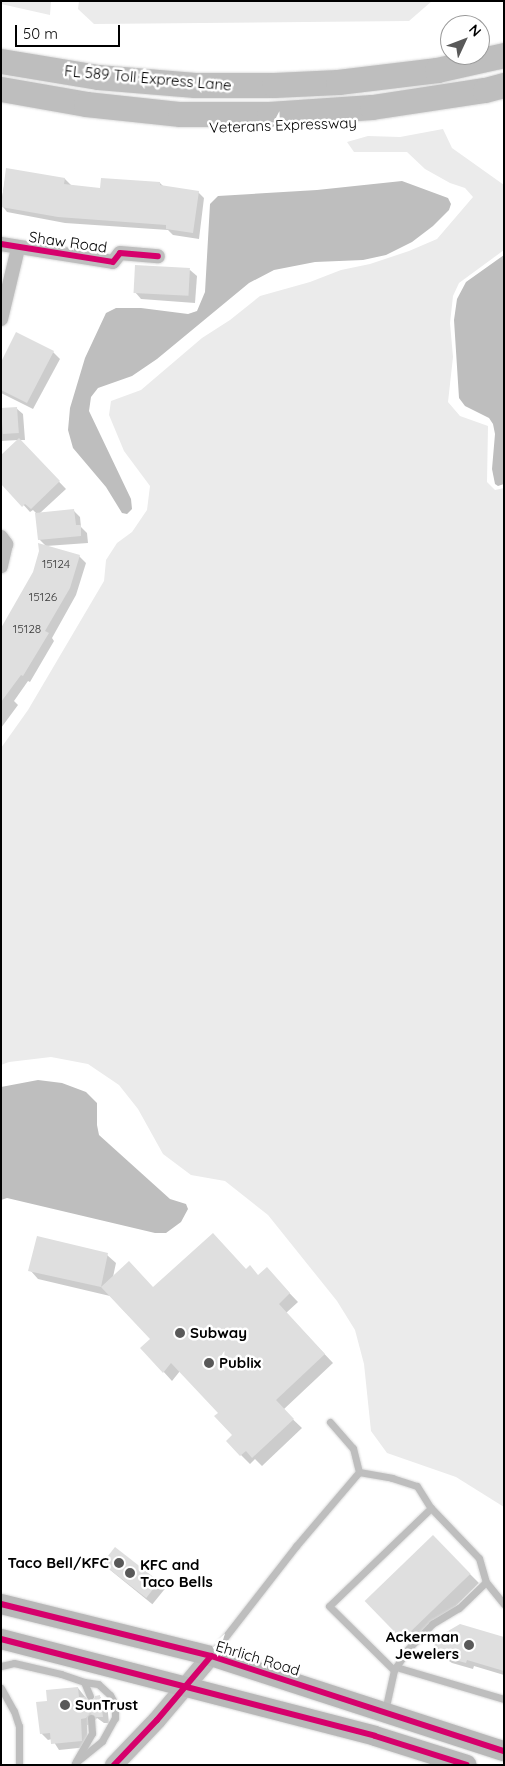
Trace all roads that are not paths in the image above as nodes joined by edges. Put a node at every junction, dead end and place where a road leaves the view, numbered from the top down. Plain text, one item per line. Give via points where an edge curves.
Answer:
1 (504, 39) edge
2 (490, 42) edge
3 (1, 45) edge
4 (440, 52) edge
5 (504, 55) edge
6 (1, 61) edge
7 (504, 85) edge
8 (1, 89) edge
9 (504, 102) edge
10 (1, 106) edge
11 (1, 244) edge
12 (18, 248) junction
13 (158, 256) dead end
14 (1, 319) edge
15 (1, 537) edge
16 (1, 566) edge
17 (330, 1422) dead end
18 (359, 1472) junction
19 (430, 1508) junction
20 (486, 1582) junction
21 (1, 1604) edge
22 (504, 1604) edge
23 (1, 1639) edge
24 (210, 1656) junction
25 (1, 1666) edge
26 (395, 1668) junction
27 (84, 1682) junction
28 (186, 1687) junction
29 (1, 1688) edge
30 (90, 1696) dead end
31 (504, 1699) edge
32 (385, 1711) junction
33 (91, 1718) dead end
34 (504, 1751) edge
35 (74, 1764) edge
36 (19, 1765) edge
37 (114, 1765) edge
38 (467, 1765) edge

1 - 2 highway
3 - 4 highway via 104,62 190,68 288,69
5 - 6 highway, FL 589 Toll Express Lane via 437,70 338,82 274,85 195,85 98,77
7 - 8 highway, FL 589 Toll Express Lane via 372,107 269,114 180,114 86,104
9 - 10 highway, Veterans Expressway via 368,123 264,129 175,127 78,118
11 - 12 street, Shaw Road
12 - 13 street, Shaw Road via 113,262 120,253
12 - 14 street, Shaw Road
15 - 16 street via 6,544
17 - 18 lane via 353,1448
18 - 19 lane via 417,1486
18 - 24 lane
19 - 20 lane via 478,1558
19 - 26 lane via 329,1606
20 - 22 lane
20 - 26 lane via 459,1608 432,1624
21 - 24 main road, Ehrlich Road
23 - 28 main road
24 - 28 street
24 - 32 main road, Ehrlich Road
25 - 27 lane via 14,1663
26 - 31 lane
26 - 32 lane
27 - 30 lane
27 - 35 lane via 98,1684 110,1695 115,1704 115,1718 102,1741
28 - 37 street
28 - 38 main road via 375,1736
29 - 36 lane via 19,1726
32 - 34 main road, Ehrlich Road
33 - 35 lane via 92,1733

